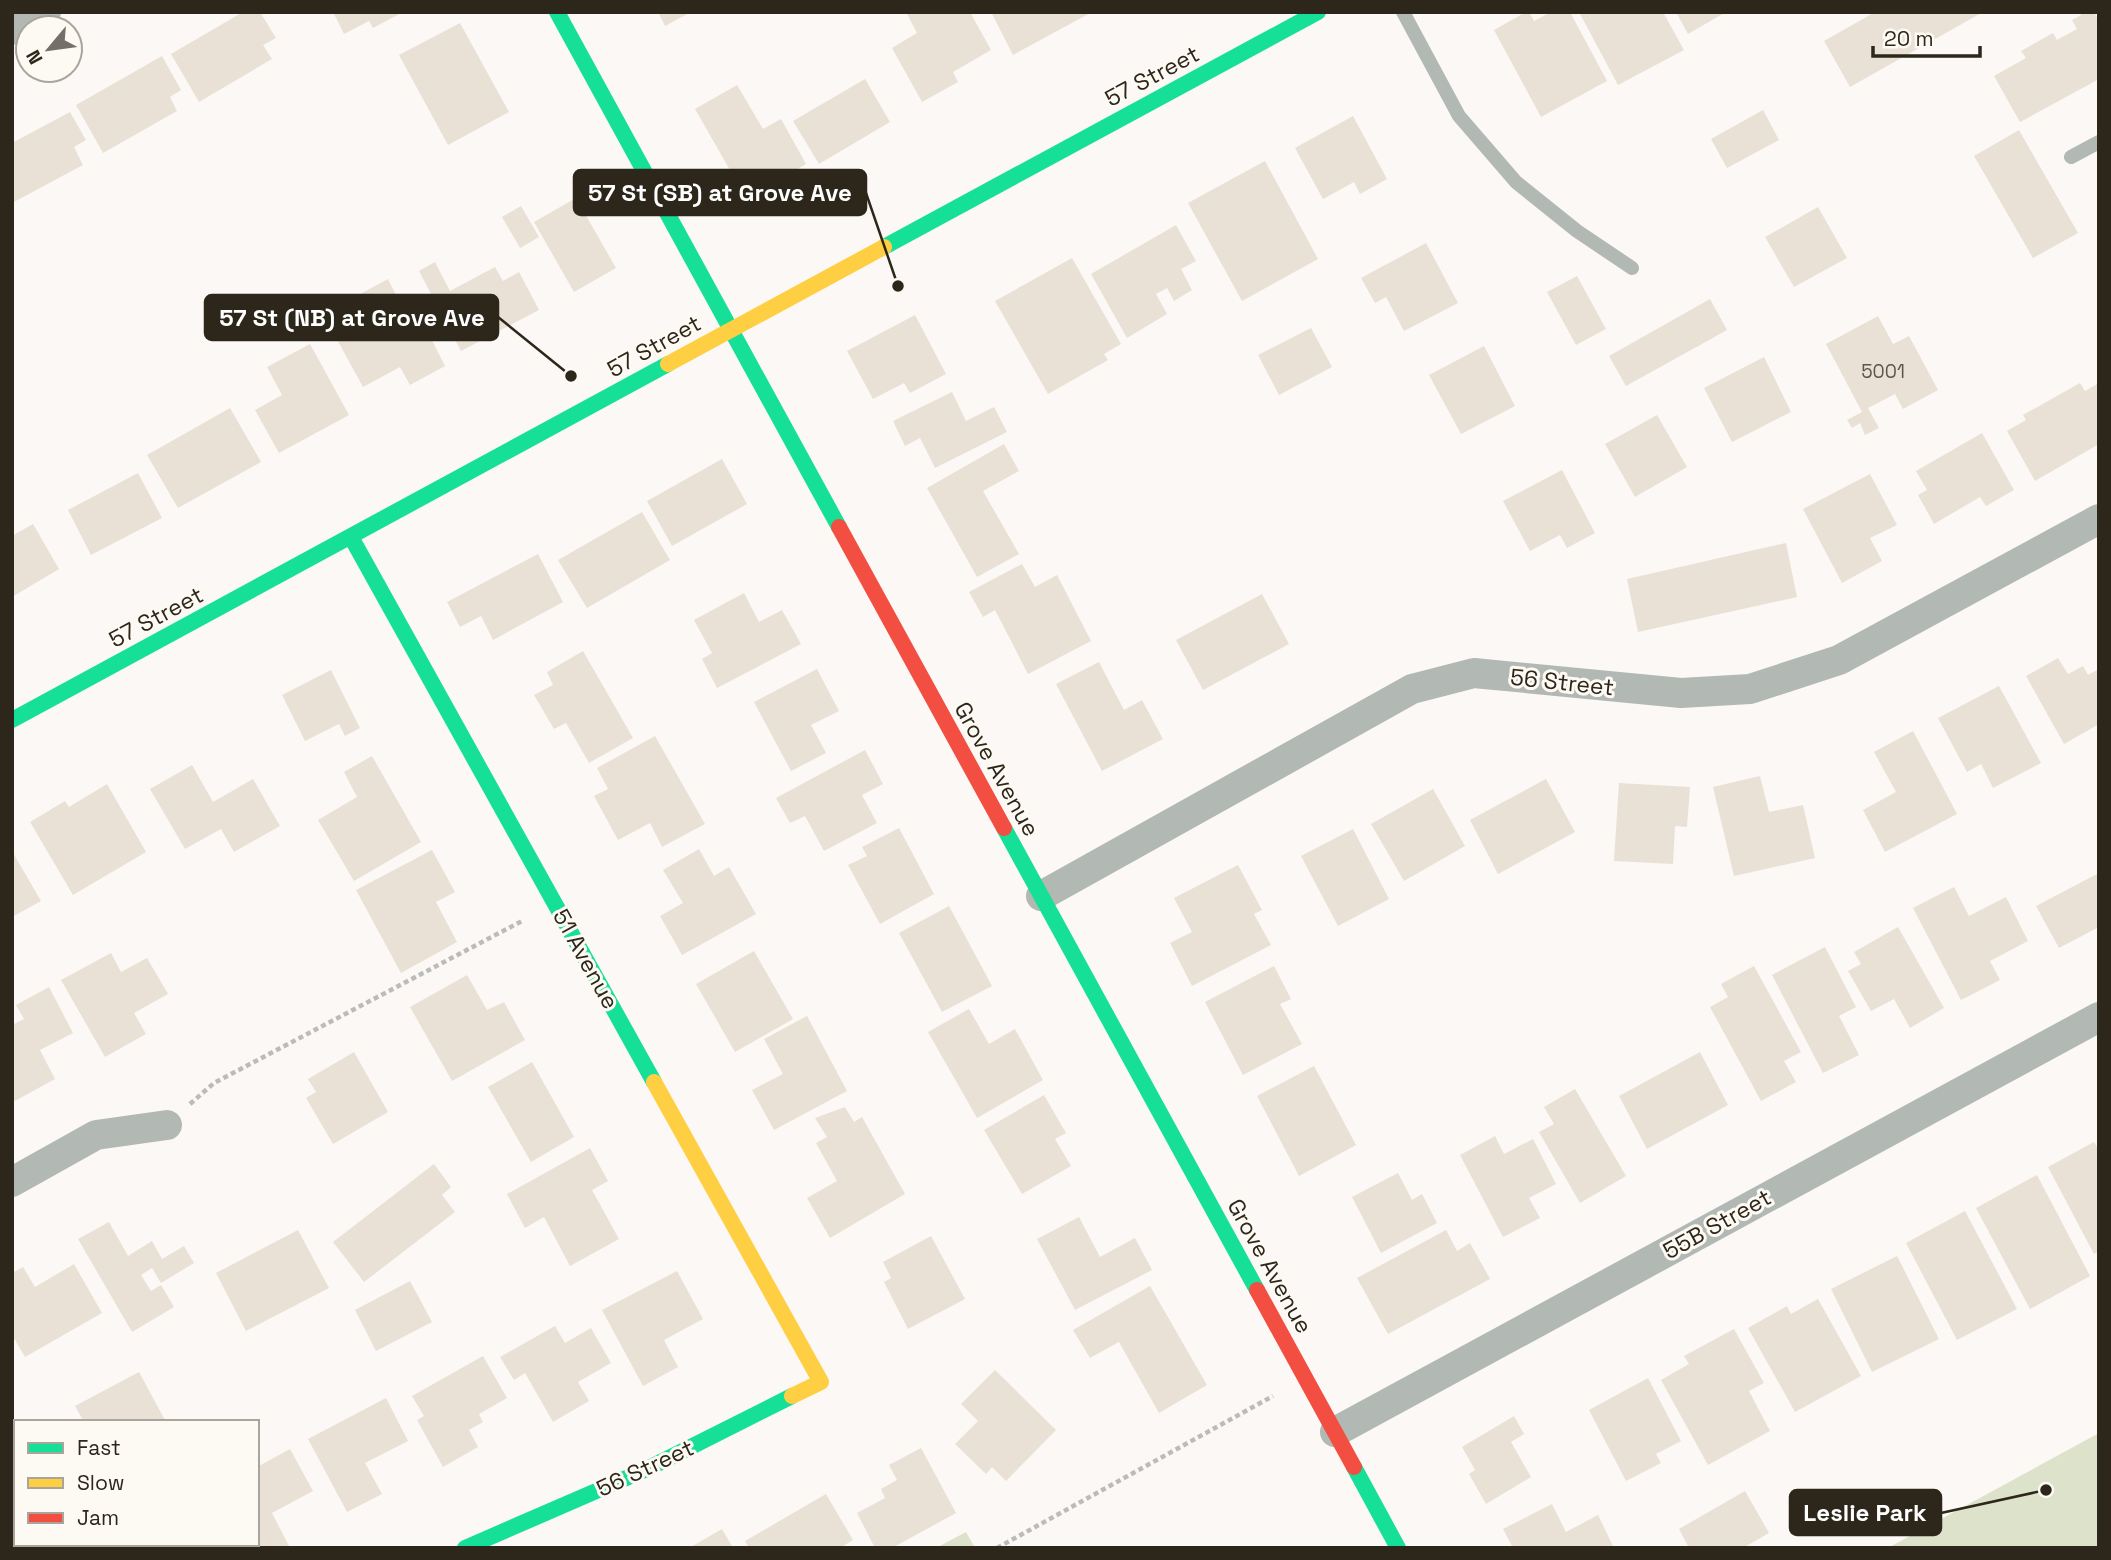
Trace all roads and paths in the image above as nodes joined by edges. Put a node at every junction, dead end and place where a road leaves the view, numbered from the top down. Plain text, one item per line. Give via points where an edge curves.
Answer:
1 (557, 12) edge
2 (1318, 12) edge
3 (1403, 12) edge
4 (2099, 142) edge
5 (2071, 157) dead end
6 (1632, 268) dead end
7 (730, 330) junction
8 (2099, 519) edge
9 (351, 537) junction
10 (12, 720) edge
11 (1041, 896) junction
12 (525, 919) dead end
13 (2099, 1017) edge
14 (167, 1125) joint
15 (12, 1182) edge
16 (1306, 1378) junction
17 (821, 1381) joint
18 (1335, 1432) junction
19 (465, 1548) edge
20 (997, 1548) edge
21 (1398, 1548) edge

1 - 7 street, Grove Avenue
2 - 7 street, 57 Street
3 - 6 lane via 1459,116 1516,182
4 - 5 lane
7 - 9 street, 57 Street
7 - 11 street, Grove Avenue
8 - 11 street, 56 Street via 1839,660 1751,689 1681,693 1474,673 1412,689
9 - 10 street, 57 Street
9 - 17 street, 51 Avenue
11 - 16 street, Grove Avenue
12 - 14 path via 214,1083
13 - 18 street, 55B Street
14 - 15 street via 96,1135
16 - 18 street, Grove Avenue
16 - 20 path
17 - 19 street, 56 Street via 634,1475
18 - 21 street, Grove Avenue

